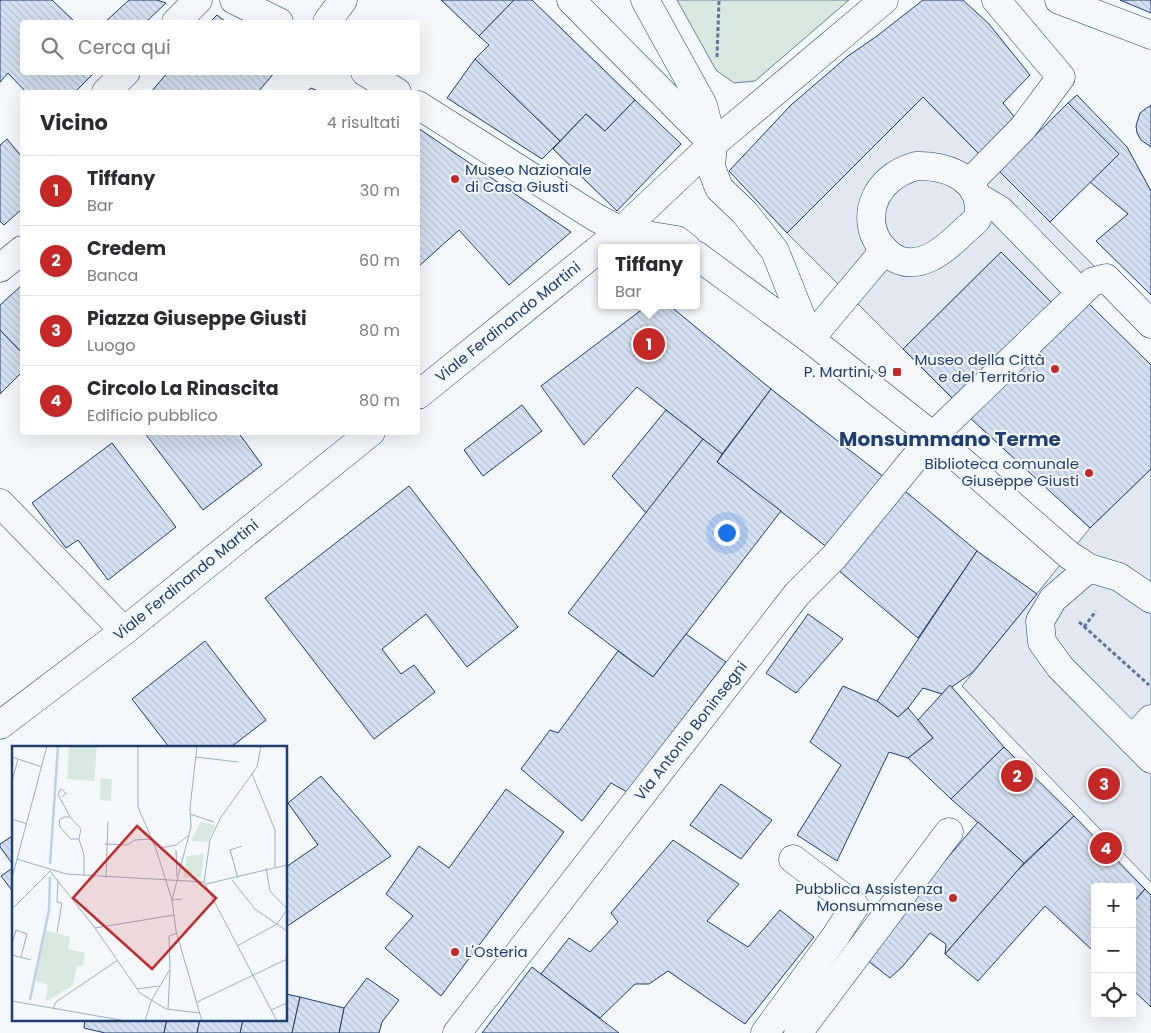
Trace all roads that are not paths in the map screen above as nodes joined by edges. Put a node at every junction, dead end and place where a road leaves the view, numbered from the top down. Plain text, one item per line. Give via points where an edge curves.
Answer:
1 (198, 0) edge
2 (234, 0) edge
3 (571, 0) edge
4 (645, 0) edge
5 (884, 0) edge
6 (996, 0) edge
7 (1059, 0) edge
8 (178, 20) edge
9 (275, 20) edge
10 (1151, 35) edge
11 (123, 75) edge
12 (370, 75) edge
13 (108, 90) edge
14 (394, 90) edge
15 (420, 106) edge
16 (713, 144) junction
17 (973, 190) junction
18 (621, 231) junction
19 (605, 244) edge
20 (682, 244) edge
21 (598, 250) edge
22 (884, 250) junction
23 (20, 252) edge
24 (700, 258) edge
25 (0, 268) edge
26 (1080, 292) junction
27 (1151, 324) edge
28 (810, 339) junction
29 (420, 393) edge
30 (366, 435) edge
31 (933, 436) junction
32 (0, 503) edge
33 (1079, 561) junction
34 (1151, 599) edge
35 (124, 631) junction
36 (1151, 719) edge
37 (0, 725) edge
38 (1132, 740) junction
39 (1151, 759) edge
40 (949, 832) dead end
41 (793, 859) dead end
42 (457, 1033) edge
43 (765, 1033) edge
44 (798, 1033) edge

1 - 8 street
2 - 9 street
3 - 16 street
4 - 16 street via 703,105
5 - 16 street, Viale Ferdinando Martini
6 - 17 street via 1061,77
7 - 10 street
11 - 13 street
12 - 14 street
15 - 18 street
16 - 18 street, Viale Ferdinando Martini
16 - 28 street via 711,167 719,188 745,213 775,251
17 - 22 street via 979,208 977,218 940,253 924,261 908,262 894,258
17 - 22 street via 945,169 916,166 902,171 878,192 872,207 870,222 874,237
17 - 26 street via 1000,210
18 - 19 street, Viale Ferdinando Martini
18 - 20 street via 677,240
21 - 29 street, Viale Ferdinando Martini
22 - 28 street
23 - 25 street
24 - 28 street
26 - 27 street, Via Antonio Boninsegni via 1092,282 1106,278
26 - 31 street, Via Antonio Boninsegni
28 - 31 street
30 - 35 street, Viale Ferdinando Martini
31 - 33 street
31 - 42 street, Via Antonio Boninsegni via 834,557 797,594
32 - 35 street
33 - 34 street via 1119,577
33 - 38 street via 1040,621 1042,642 1060,666
35 - 37 street, Viale Ferdinando Martini
36 - 38 street
38 - 39 street
40 - 44 street
41 - 43 street via 855,906

